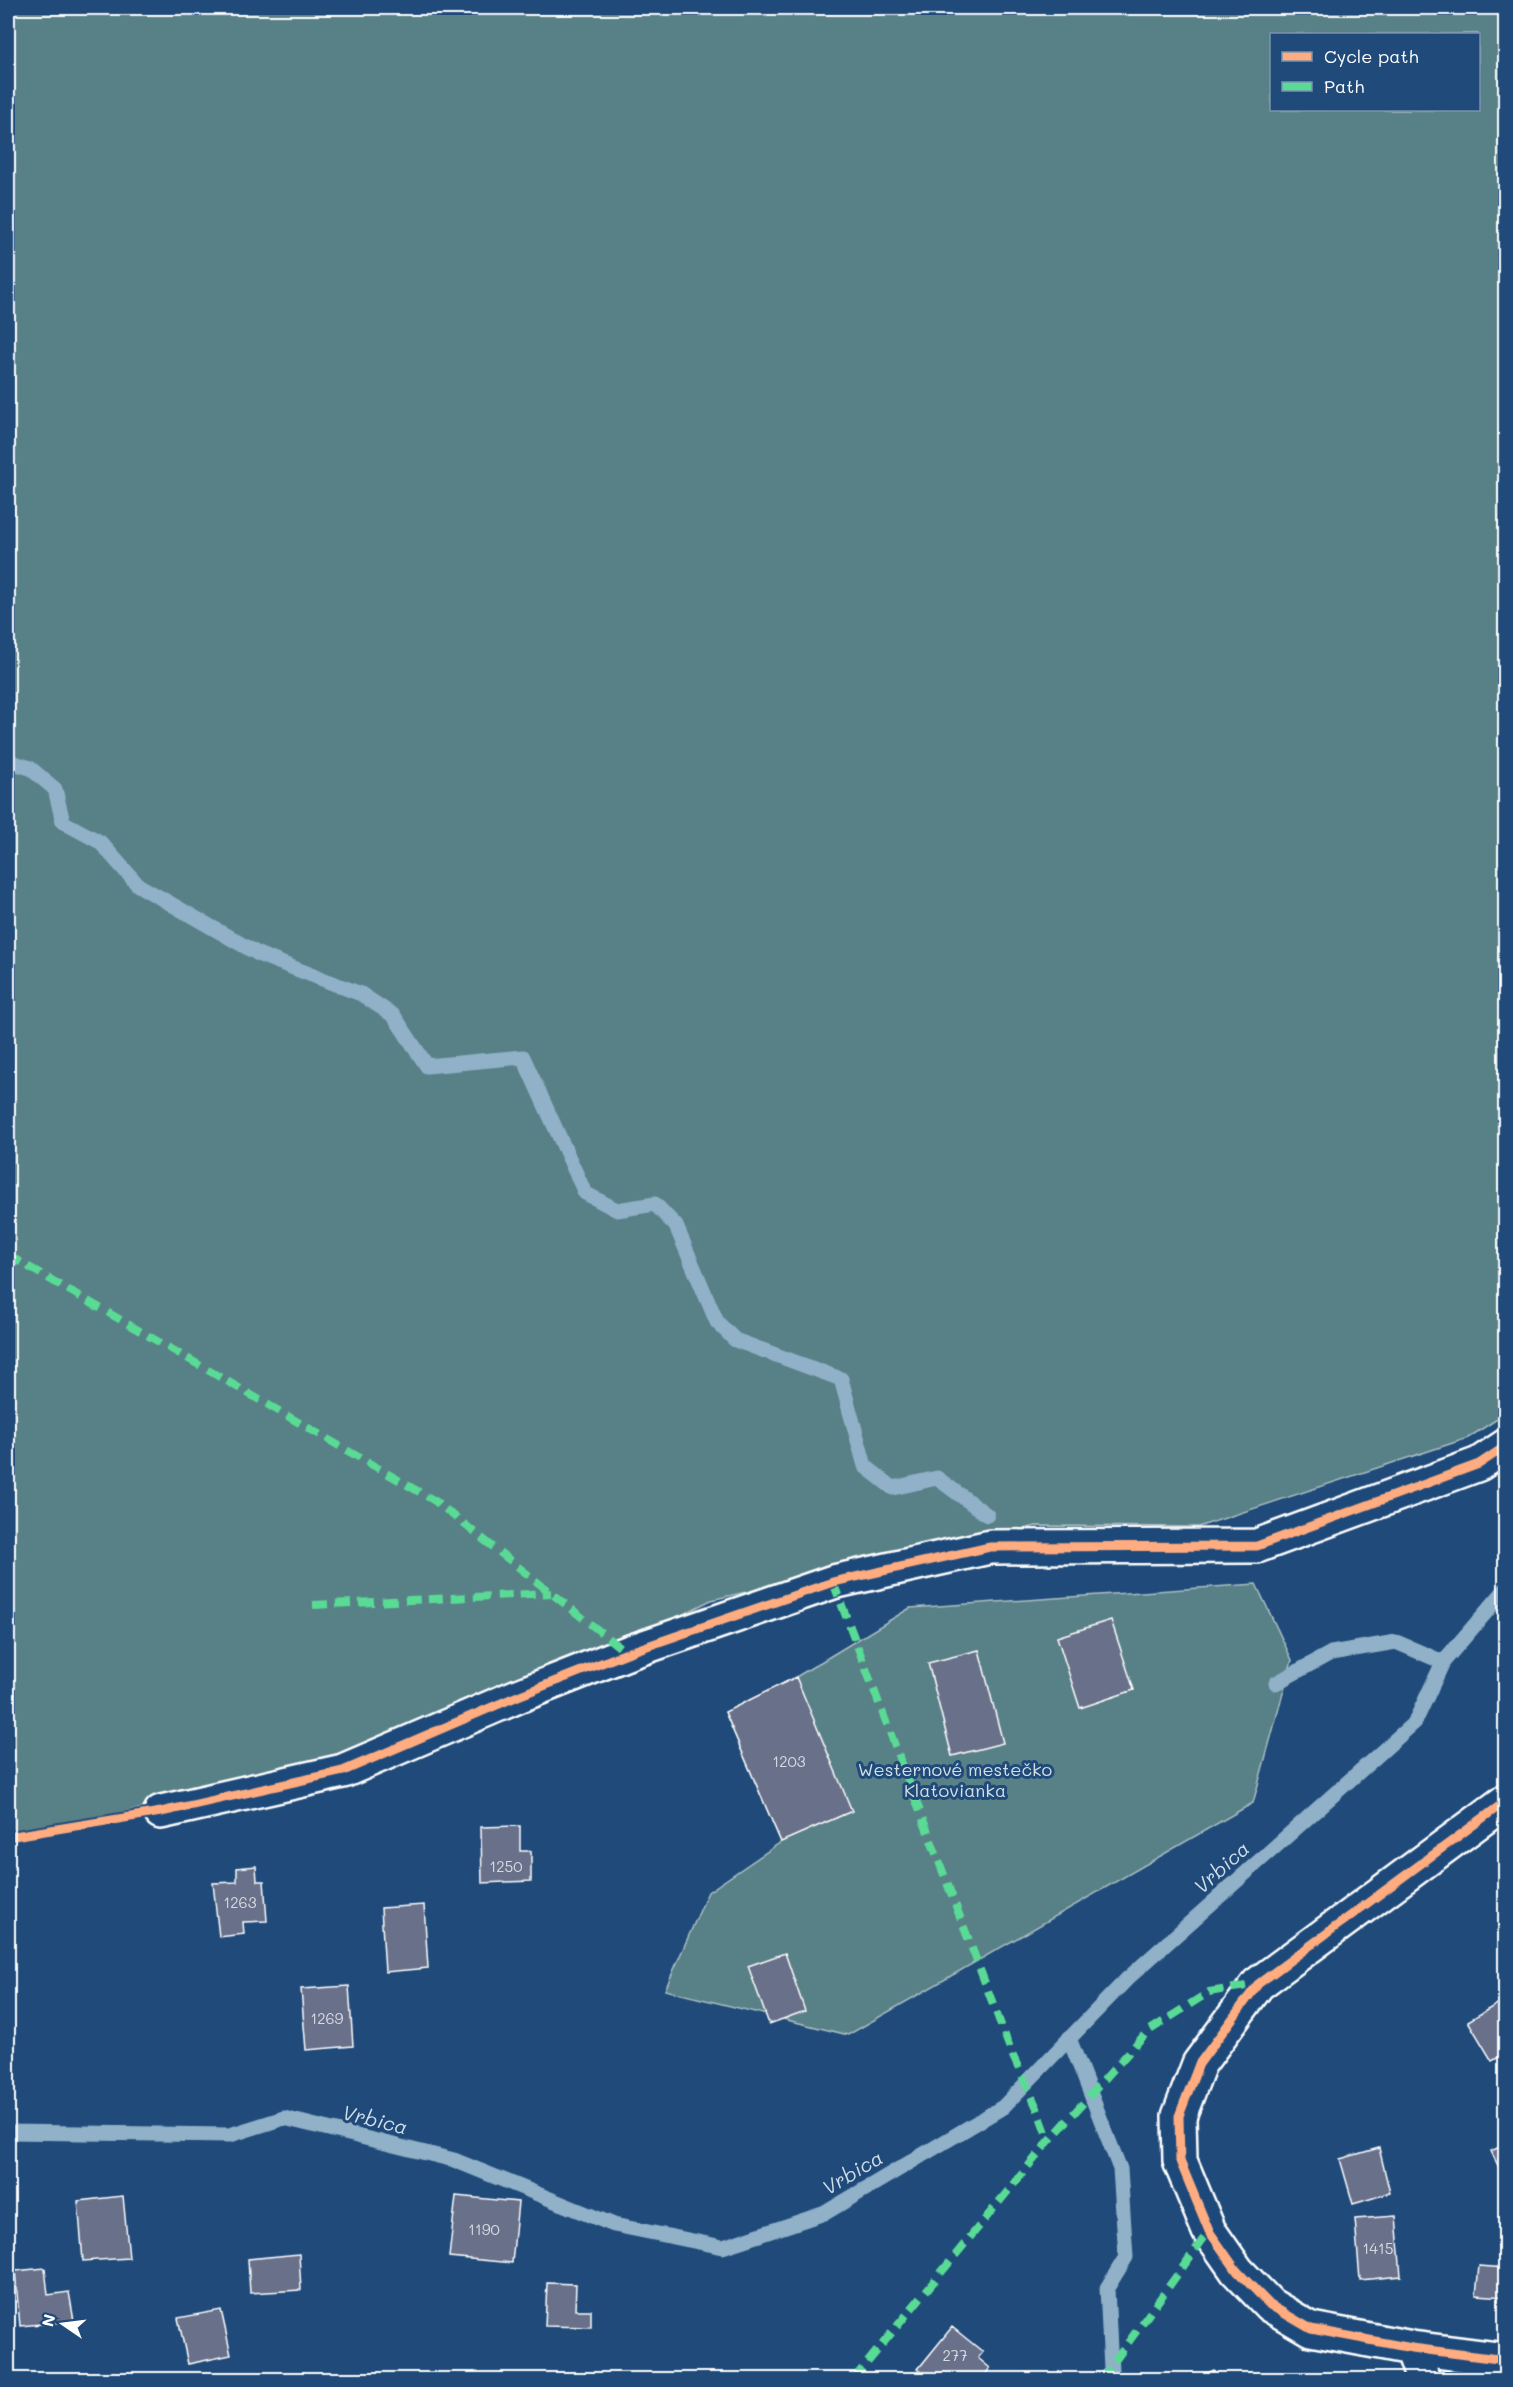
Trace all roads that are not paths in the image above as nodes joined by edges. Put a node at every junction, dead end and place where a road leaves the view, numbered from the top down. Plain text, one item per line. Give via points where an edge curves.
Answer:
1 (1506, 1446) edge
2 (1506, 1801) edge
3 (160, 1812) dead end
4 (1412, 2348) junction
5 (1506, 2360) edge
6 (1423, 2379) edge

1 - 3 street via 1479,1464 1257,1546 990,1546 833,1582 627,1653 343,1771
2 - 4 street via 1258,1984 1199,2064 1179,2116 1180,2162 1209,2231 1236,2271 1270,2306 1311,2330
4 - 5 street
4 - 6 street

